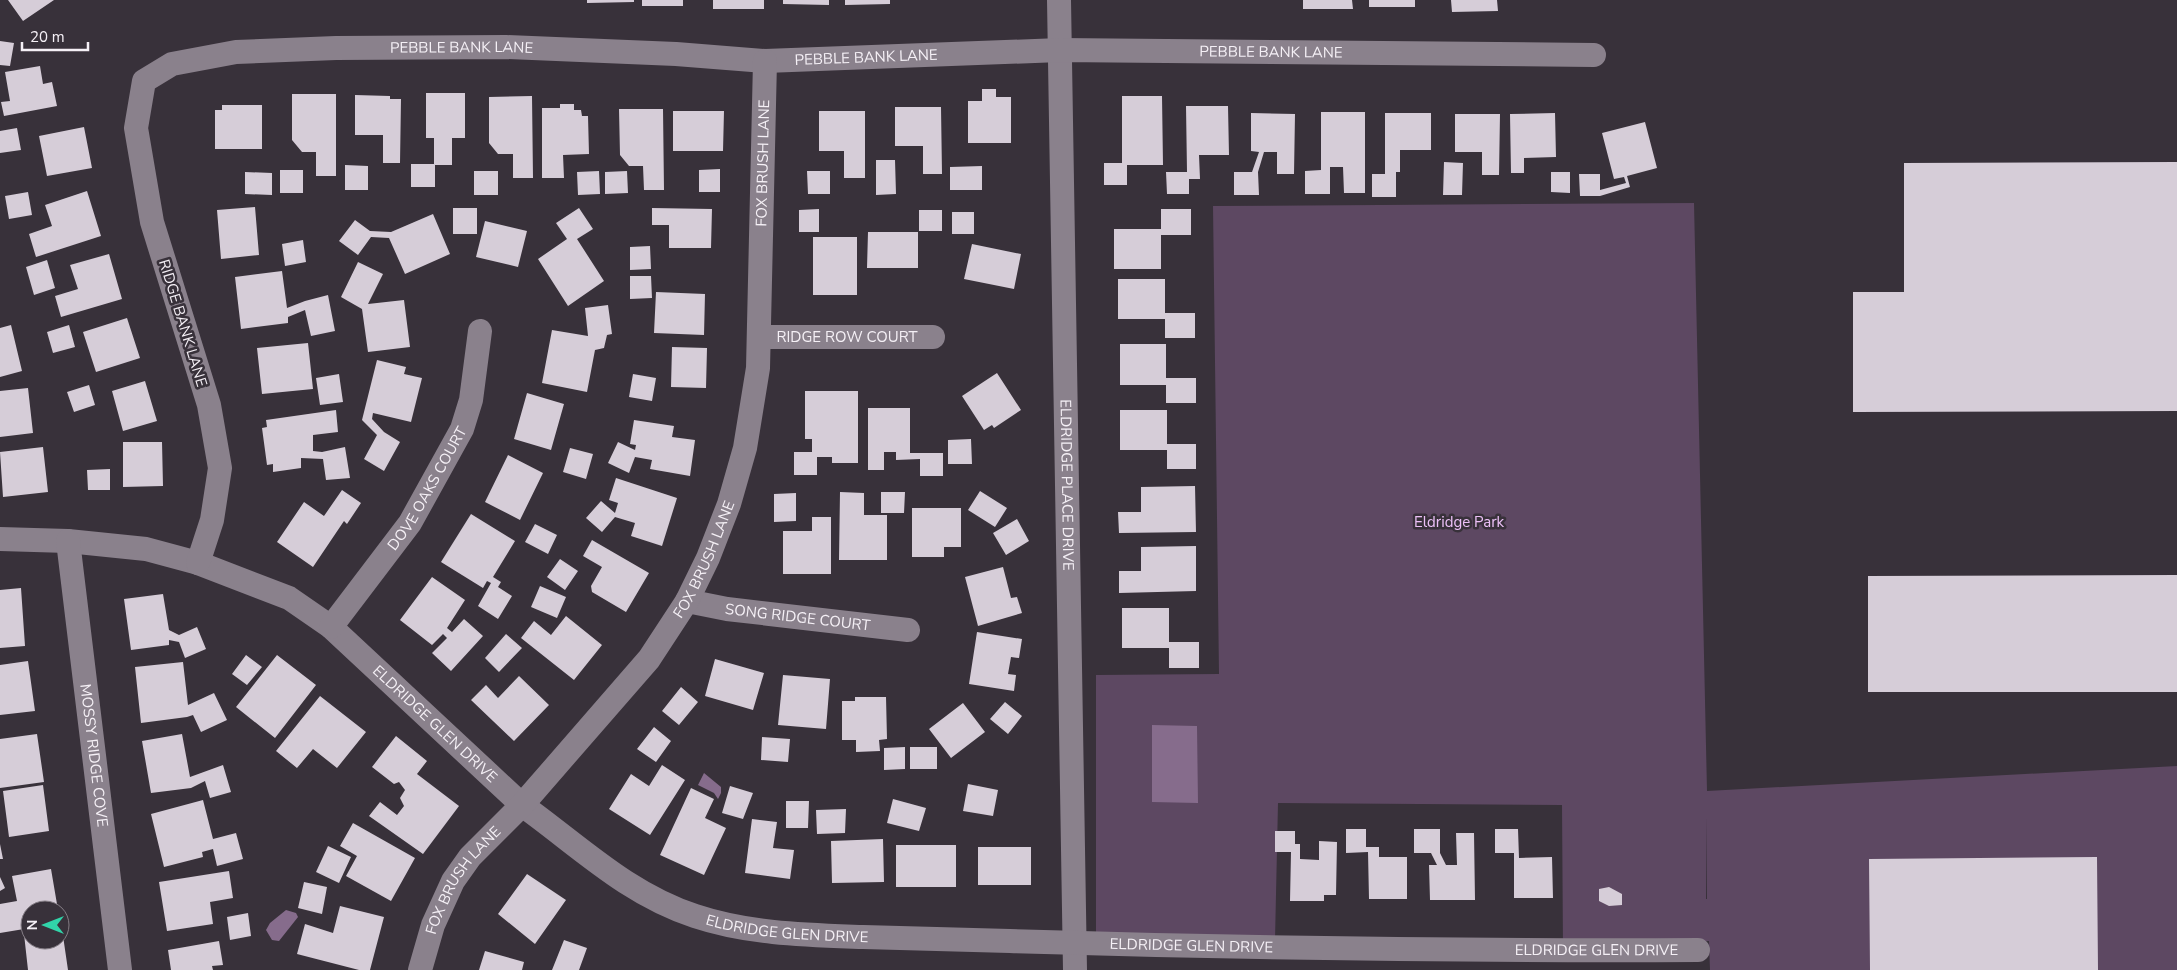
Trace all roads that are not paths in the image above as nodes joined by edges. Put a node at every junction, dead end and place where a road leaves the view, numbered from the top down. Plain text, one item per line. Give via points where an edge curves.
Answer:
1 (1059, 0) edge
2 (1060, 50) junction
3 (1594, 55) dead end
4 (765, 61) junction
5 (144, 81) joint
6 (480, 330) dead end
7 (759, 337) junction
8 (933, 337) dead end
9 (0, 539) edge
10 (68, 541) junction
11 (198, 563) junction
12 (687, 601) junction
13 (331, 627) junction
14 (908, 630) dead end
15 (522, 805) junction
16 (1074, 943) junction
17 (1698, 950) dead end
18 (1510, 960) edge
19 (120, 970) edge
20 (420, 970) edge
21 (1075, 970) edge

1 - 2 street, ELDRIDGE PLACE DRIVE
2 - 3 street, PEBBLE BANK LANE
2 - 4 street, PEBBLE BANK LANE
2 - 16 street, ELDRIDGE PLACE DRIVE
4 - 5 street, PEBBLE BANK LANE via 506,47 336,48 236,52 172,64
4 - 7 street, FOX BRUSH LANE
5 - 11 street, RIDGE BANK LANE via 136,128 152,222 209,405 220,468 212,520
6 - 13 street, DOVE OAKS COURT via 471,400 462,429 410,523
7 - 8 street, RIDGE ROW COURT
7 - 12 street, FOX BRUSH LANE via 753,405 745,448 729,504
9 - 10 street, ELDRIDGE GLEN DRIVE
10 - 11 street, ELDRIDGE GLEN DRIVE via 146,549
10 - 19 street, MOSSY RIDGE COVE
11 - 13 street, ELDRIDGE GLEN DRIVE via 289,598
12 - 14 street, SONG RIDGE COURT via 727,609
12 - 15 street, FOX BRUSH LANE via 649,659
13 - 15 street, ELDRIDGE GLEN DRIVE
15 - 16 street, ELDRIDGE GLEN DRIVE via 630,886 692,916 714,922 810,936
15 - 20 street, FOX BRUSH LANE via 470,857 454,881 433,925
16 - 18 street, ELDRIDGE GLEN DRIVE
16 - 21 street, ELDRIDGE PLACE DRIVE
17 - 18 street, ELDRIDGE GLEN DRIVE

